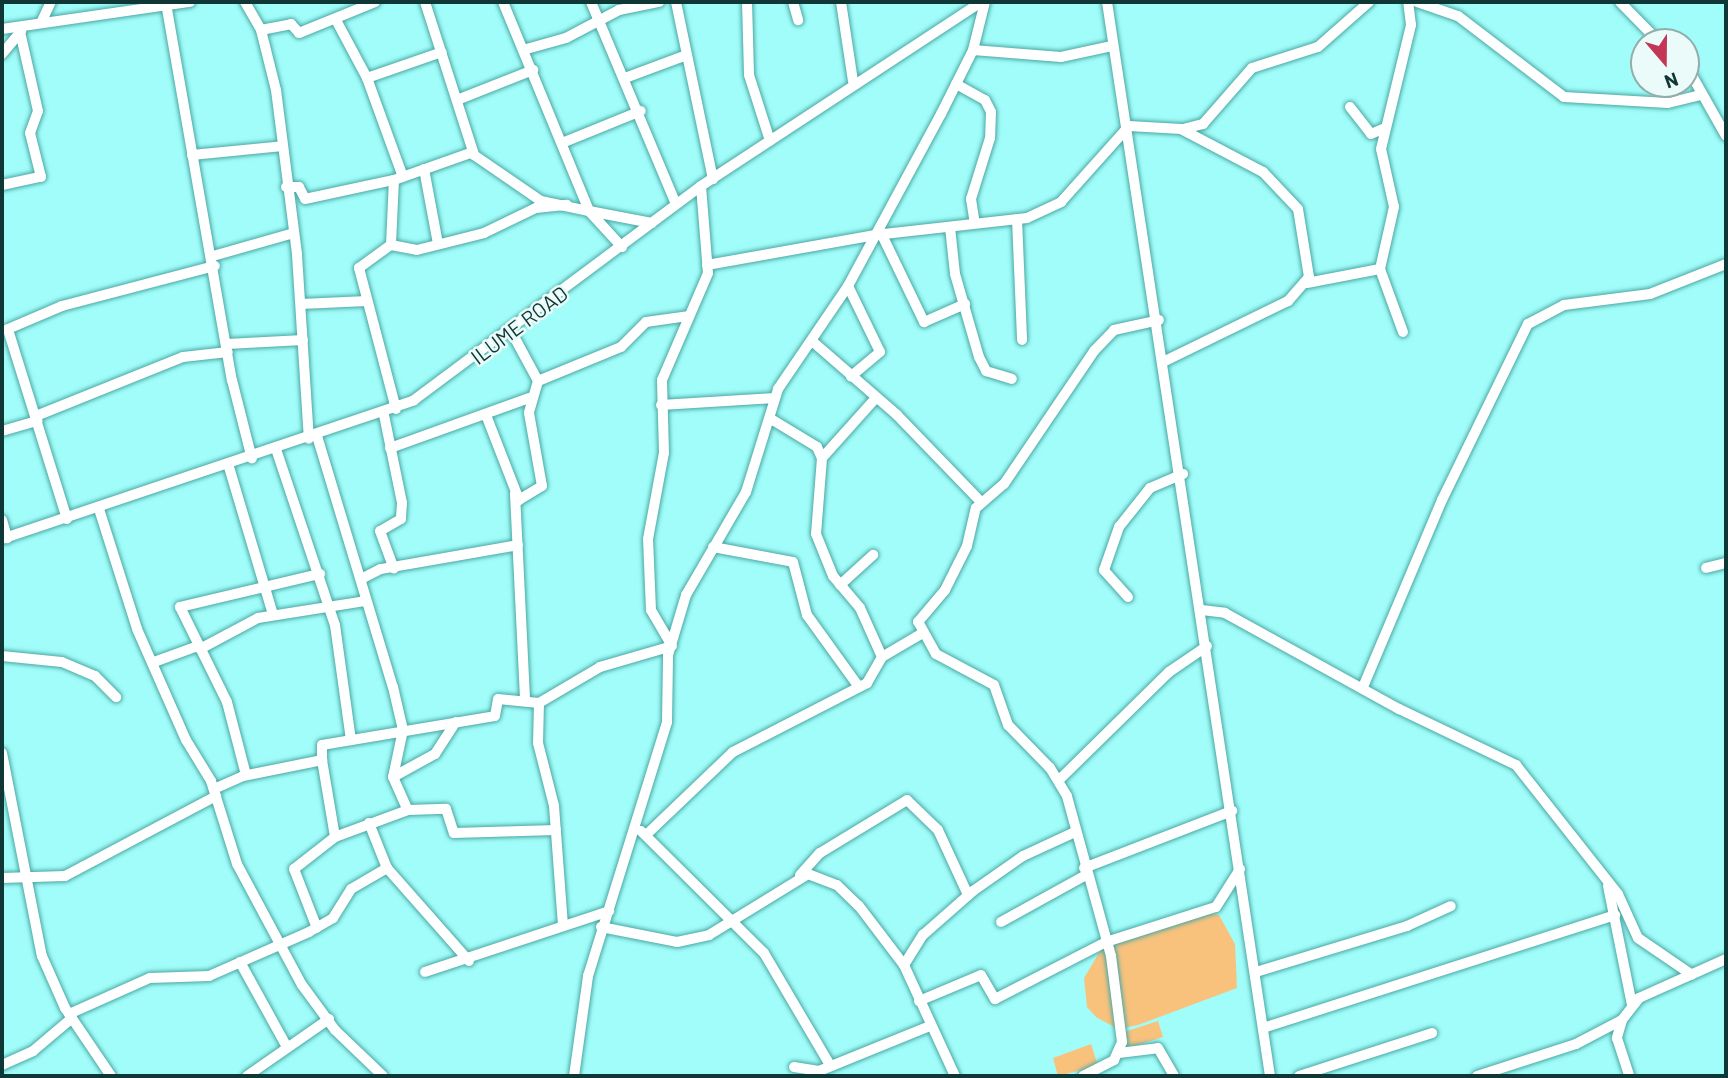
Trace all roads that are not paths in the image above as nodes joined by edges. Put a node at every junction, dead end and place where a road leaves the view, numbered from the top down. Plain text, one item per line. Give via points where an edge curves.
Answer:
1 (51, 2) edge
2 (190, 2) edge
3 (245, 2) edge
4 (375, 2) edge
5 (425, 2) edge
6 (503, 2) edge
7 (591, 2) edge
8 (659, 2) edge
9 (676, 2) edge
10 (747, 2) edge
11 (793, 2) edge
12 (841, 2) edge
13 (983, 2) edge
14 (1107, 2) edge
15 (1369, 2) edge
16 (1408, 2) edge
17 (1418, 2) edge
18 (1620, 2) edge
19 (167, 9) junction
20 (599, 19) junction
21 (336, 20) junction
22 (798, 20) dead end
23 (41, 23) junction
24 (1645, 28) edge
25 (2, 29) edge
26 (261, 30) junction
27 (21, 31) junction
28 (1112, 46) junction
29 (523, 50) junction
30 (973, 50) junction
31 (442, 52) junction
32 (2, 54) edge
33 (684, 56) junction
34 (533, 70) junction
35 (367, 78) junction
36 (625, 78) junction
37 (853, 80) junction
38 (956, 84) junction
39 (1701, 95) joint
40 (457, 100) junction
41 (1350, 107) dead end
42 (641, 111) junction
43 (1129, 126) junction
44 (1385, 128) junction
45 (1181, 129) junction
46 (1724, 131) edge
47 (770, 141) junction
48 (562, 143) junction
49 (283, 146) junction
50 (473, 152) junction
51 (192, 155) junction
52 (424, 169) junction
53 (398, 179) junction
54 (713, 179) junction
55 (2, 185) edge
56 (701, 186) junction
57 (286, 187) junction
58 (676, 204) junction
59 (567, 205) junction
60 (589, 211) junction
61 (1017, 219) junction
62 (653, 223) junction
63 (975, 223) junction
64 (950, 227) junction
65 (293, 233) junction
66 (879, 235) junction
67 (438, 244) junction
68 (391, 246) junction
69 (622, 247) junction
70 (214, 261) junction
71 (1726, 264) edge
72 (707, 265) junction
73 (1380, 270) junction
74 (1307, 283) junction
75 (848, 286) junction
76 (367, 301) junction
77 (300, 304) junction
78 (965, 304) junction
79 (688, 316) junction
80 (1159, 320) junction
81 (511, 331) junction
82 (1403, 332) dead end
83 (6, 340) edge
84 (303, 340) junction
85 (1022, 340) dead end
86 (812, 341) junction
87 (227, 348) junction
88 (1165, 360) junction
89 (851, 376) junction
90 (1012, 379) dead end
91 (538, 381) junction
92 (529, 398) junction
93 (775, 398) junction
94 (874, 400) junction
95 (661, 405) junction
96 (396, 410) junction
97 (384, 415) junction
98 (486, 415) junction
99 (37, 418) junction
100 (771, 419) junction
101 (2, 431) edge
102 (313, 437) junction
103 (390, 447) junction
104 (276, 449) junction
105 (822, 458) junction
106 (253, 459) junction
107 (229, 467) junction
108 (1183, 474) junction
109 (519, 500) junction
110 (981, 502) junction
111 (99, 509) junction
112 (67, 519) junction
113 (2, 520) edge
114 (5, 538) edge
115 (518, 545) junction
116 (713, 547) junction
117 (873, 555) dead end
118 (1726, 563) edge
119 (1706, 568) dead end
120 (394, 569) junction
121 (320, 573) junction
122 (360, 579) junction
123 (840, 584) junction
124 (264, 586) junction
125 (1128, 597) dead end
126 (365, 601) junction
127 (330, 609) junction
128 (1202, 610) junction
129 (273, 615) junction
130 (921, 634) junction
131 (1207, 646) junction
132 (671, 647) junction
133 (199, 648) junction
134 (2, 656) edge
135 (882, 657) junction
136 (154, 662) junction
137 (859, 687) junction
138 (1363, 687) junction
139 (116, 697) dead end
140 (525, 699) junction
141 (539, 702) junction
142 (456, 722) junction
143 (403, 730) junction
144 (351, 740) junction
145 (2, 753) edge
146 (322, 760) junction
147 (246, 775) junction
148 (393, 778) junction
149 (1059, 780) junction
150 (215, 792) junction
151 (408, 810) junction
152 (1232, 811) junction
153 (369, 823) junction
154 (636, 827) junction
155 (556, 830) junction
156 (1075, 832) junction
157 (646, 835) junction
158 (335, 837) junction
159 (387, 868) junction
160 (1240, 869) junction
161 (1085, 872) junction
162 (24, 877) junction
163 (797, 877) junction
164 (1605, 877) junction
165 (2, 878) edge
166 (968, 895) junction
167 (1451, 906) dead end
168 (610, 911) junction
169 (1615, 915) junction
170 (731, 919) junction
171 (1001, 922) dead end
172 (563, 925) junction
173 (601, 927) junction
174 (317, 928) junction
175 (1106, 942) junction
176 (280, 944) junction
177 (1724, 958) edge
178 (469, 961) junction
179 (240, 962) junction
180 (904, 965) junction
181 (425, 972) dead end
182 (1256, 972) junction
183 (1692, 975) junction
184 (919, 1001) junction
185 (1632, 1005) junction
186 (318, 1006) junction
187 (70, 1016) junction
188 (328, 1019) junction
189 (1622, 1020) junction
190 (314, 1025) junction
191 (930, 1026) junction
192 (1263, 1028) junction
193 (1433, 1033) dead end
194 (287, 1048) junction
195 (1119, 1053) junction
196 (2, 1065) edge
197 (830, 1065) junction
198 (794, 1067) dead end
199 (111, 1076) edge
200 (247, 1076) edge
201 (383, 1076) edge
202 (574, 1076) edge
203 (955, 1076) edge
204 (1083, 1076) edge
205 (1174, 1076) edge
206 (1270, 1076) edge
207 (1299, 1076) edge
208 (1477, 1076) edge
209 (1629, 1076) edge

1 - 23 street
2 - 19 street
3 - 26 street
4 - 21 street
5 - 31 street
6 - 29 street
7 - 20 street
8 - 20 street
9 - 33 street
10 - 47 street via 749,75
11 - 22 street
12 - 37 street
13 - 30 street
13 - 37 street, ILUME ROAD
14 - 28 street
15 - 45 street via 1314,50 1252,68 1203,124
16 - 44 street via 1411,25
17 - 39 street via 1458,16 1564,97 1668,103
18 - 24 street
19 - 23 street
19 - 51 street
20 - 29 street via 566,38
20 - 36 street
21 - 26 street via 299,33 291,24
21 - 35 street
23 - 27 street
25 - 27 street
26 - 49 street
27 - 32 street
27 - 55 street via 38,111 30,133 41,177
28 - 30 street via 1061,57
28 - 43 street
29 - 34 street
30 - 38 street
31 - 35 street
31 - 40 street
33 - 36 street
33 - 54 street
34 - 40 street
34 - 48 street
35 - 53 street
36 - 42 street
37 - 47 street, ILUME ROAD
38 - 63 street via 991,112 990,138 971,200
38 - 66 street
39 - 46 street
40 - 50 street
41 - 44 street via 1371,134
42 - 48 street
42 - 58 street
43 - 45 street
43 - 61 street via 1061,202
43 - 80 street
44 - 73 street via 1382,162 1394,207
45 - 74 street via 1263,172 1298,209
47 - 54 street, ILUME ROAD
48 - 60 street
49 - 51 street
49 - 57 street
50 - 52 street
50 - 59 street via 541,201
51 - 70 street
52 - 53 street
52 - 67 street
53 - 57 street via 305,199 299,187
53 - 68 street
54 - 56 street, ILUME ROAD
56 - 58 street, ILUME ROAD
56 - 72 street
57 - 65 street
58 - 62 street, ILUME ROAD
59 - 60 street
59 - 67 street via 536,208 484,233
60 - 62 street
60 - 69 street
61 - 63 street
61 - 85 street
62 - 69 street, ILUME ROAD
63 - 64 street
64 - 66 street
64 - 78 street
65 - 70 street
65 - 77 street
66 - 72 street
66 - 75 street
66 - 78 street via 923,322
67 - 68 street via 417,250
68 - 76 street via 359,268
69 - 81 street, ILUME ROAD
70 - 83 street via 62,306 10,327
70 - 87 street
71 - 138 street via 1650,294 1564,305 1528,324 1442,500
72 - 79 street
73 - 74 street
73 - 82 street
74 - 88 street via 1289,301
75 - 86 street
75 - 89 street via 880,352
76 - 77 street
76 - 96 street
77 - 84 street
78 - 90 street via 983,368
79 - 91 street via 646,322 621,347
79 - 95 street via 678,353 662,380
80 - 88 street
80 - 110 street via 1120,328 1104,340 1004,484
81 - 91 street
81 - 96 street, ILUME ROAD
83 - 99 street
84 - 87 street
84 - 102 street
86 - 89 street
86 - 93 street
87 - 99 street via 134,373
87 - 106 street
88 - 108 street
89 - 94 street
91 - 92 street
92 - 98 street
92 - 109 street via 542,486
93 - 95 street
93 - 100 street
94 - 105 street
94 - 110 street
95 - 132 street via 664,453 649,524 649,598
96 - 97 street, ILUME ROAD
97 - 102 street, ILUME ROAD
97 - 103 street
98 - 103 street
98 - 109 street
99 - 101 street
99 - 112 street
100 - 105 street via 817,447
100 - 116 street via 747,492
102 - 104 street, ILUME ROAD
102 - 122 street
103 - 120 street via 401,518 380,531
104 - 106 street, ILUME ROAD
104 - 121 street
105 - 123 street via 816,534
106 - 107 street, ILUME ROAD
107 - 111 street, ILUME ROAD
107 - 124 street
108 - 125 street via 1150,488 1122,519 1104,565
108 - 128 street
109 - 115 street via 515,494
110 - 130 street via 945,590 922,611
111 - 112 street, ILUME ROAD
111 - 136 street via 128,604
112 - 114 street, ILUME ROAD
113 - 114 street
115 - 120 street
115 - 140 street
116 - 132 street via 686,595
116 - 137 street via 793,562 807,615
117 - 123 street
118 - 119 street
120 - 122 street
121 - 124 street
121 - 127 street
122 - 126 street
123 - 135 street via 860,608
124 - 129 street
124 - 133 street via 182,604
126 - 127 street
126 - 143 street
127 - 129 street
127 - 144 street
128 - 131 street
128 - 138 street via 1225,612
129 - 133 street
130 - 135 street
130 - 149 street via 936,654 995,685 1008,724
131 - 149 street via 1169,671
131 - 152 street
132 - 141 street via 600,667
132 - 154 street via 667,722
133 - 136 street
133 - 147 street via 227,702
134 - 139 street via 62,662 94,676
135 - 137 street
136 - 150 street
137 - 157 street via 733,752
138 - 164 street via 1516,765
140 - 141 street
140 - 142 street via 498,699 495,716
141 - 155 street via 538,743
142 - 143 street
142 - 148 street via 435,754
143 - 144 street
143 - 148 street
144 - 146 street via 322,746
145 - 162 street
146 - 147 street
146 - 158 street
147 - 150 street
148 - 151 street
149 - 156 street
150 - 162 street via 65,876
150 - 176 street via 232,855
151 - 153 street
151 - 155 street via 446,809 454,833
152 - 160 street
152 - 161 street
153 - 158 street
153 - 159 street
154 - 157 street
154 - 168 street
155 - 172 street
156 - 161 street
156 - 166 street via 1023,856
157 - 170 street
158 - 174 street via 294,869
159 - 174 street via 351,889 333,918
159 - 178 street
160 - 175 street via 1216,908
160 - 182 street
161 - 171 street
161 - 175 street
162 - 165 street
162 - 187 street via 41,956
163 - 166 street via 820,853 906,800 933,822
163 - 170 street
163 - 180 street via 808,873 837,885 879,927
164 - 169 street
164 - 183 street via 1638,938
166 - 180 street via 923,935
167 - 182 street via 1407,926
168 - 172 street
168 - 173 street
169 - 185 street
169 - 192 street
170 - 173 street via 709,935 677,942
170 - 197 street via 787,986
172 - 178 street
173 - 202 street via 583,996
174 - 176 street
175 - 184 street via 995,999 981,975
175 - 195 street via 1117,989
176 - 179 street
176 - 186 street
177 - 183 street
178 - 181 street
179 - 187 street via 209,976 143,981
179 - 194 street
180 - 184 street
182 - 192 street
183 - 185 street
184 - 191 street
185 - 189 street
186 - 188 street
186 - 190 street
187 - 196 street via 33,1051
187 - 199 street
188 - 190 street
188 - 201 street
189 - 208 street via 1576,1044
189 - 209 street via 1616,1038
190 - 194 street
191 - 197 street
191 - 203 street
192 - 206 street
193 - 207 street
194 - 200 street
195 - 204 street
195 - 205 street via 1158,1048
197 - 198 street via 813,1072

